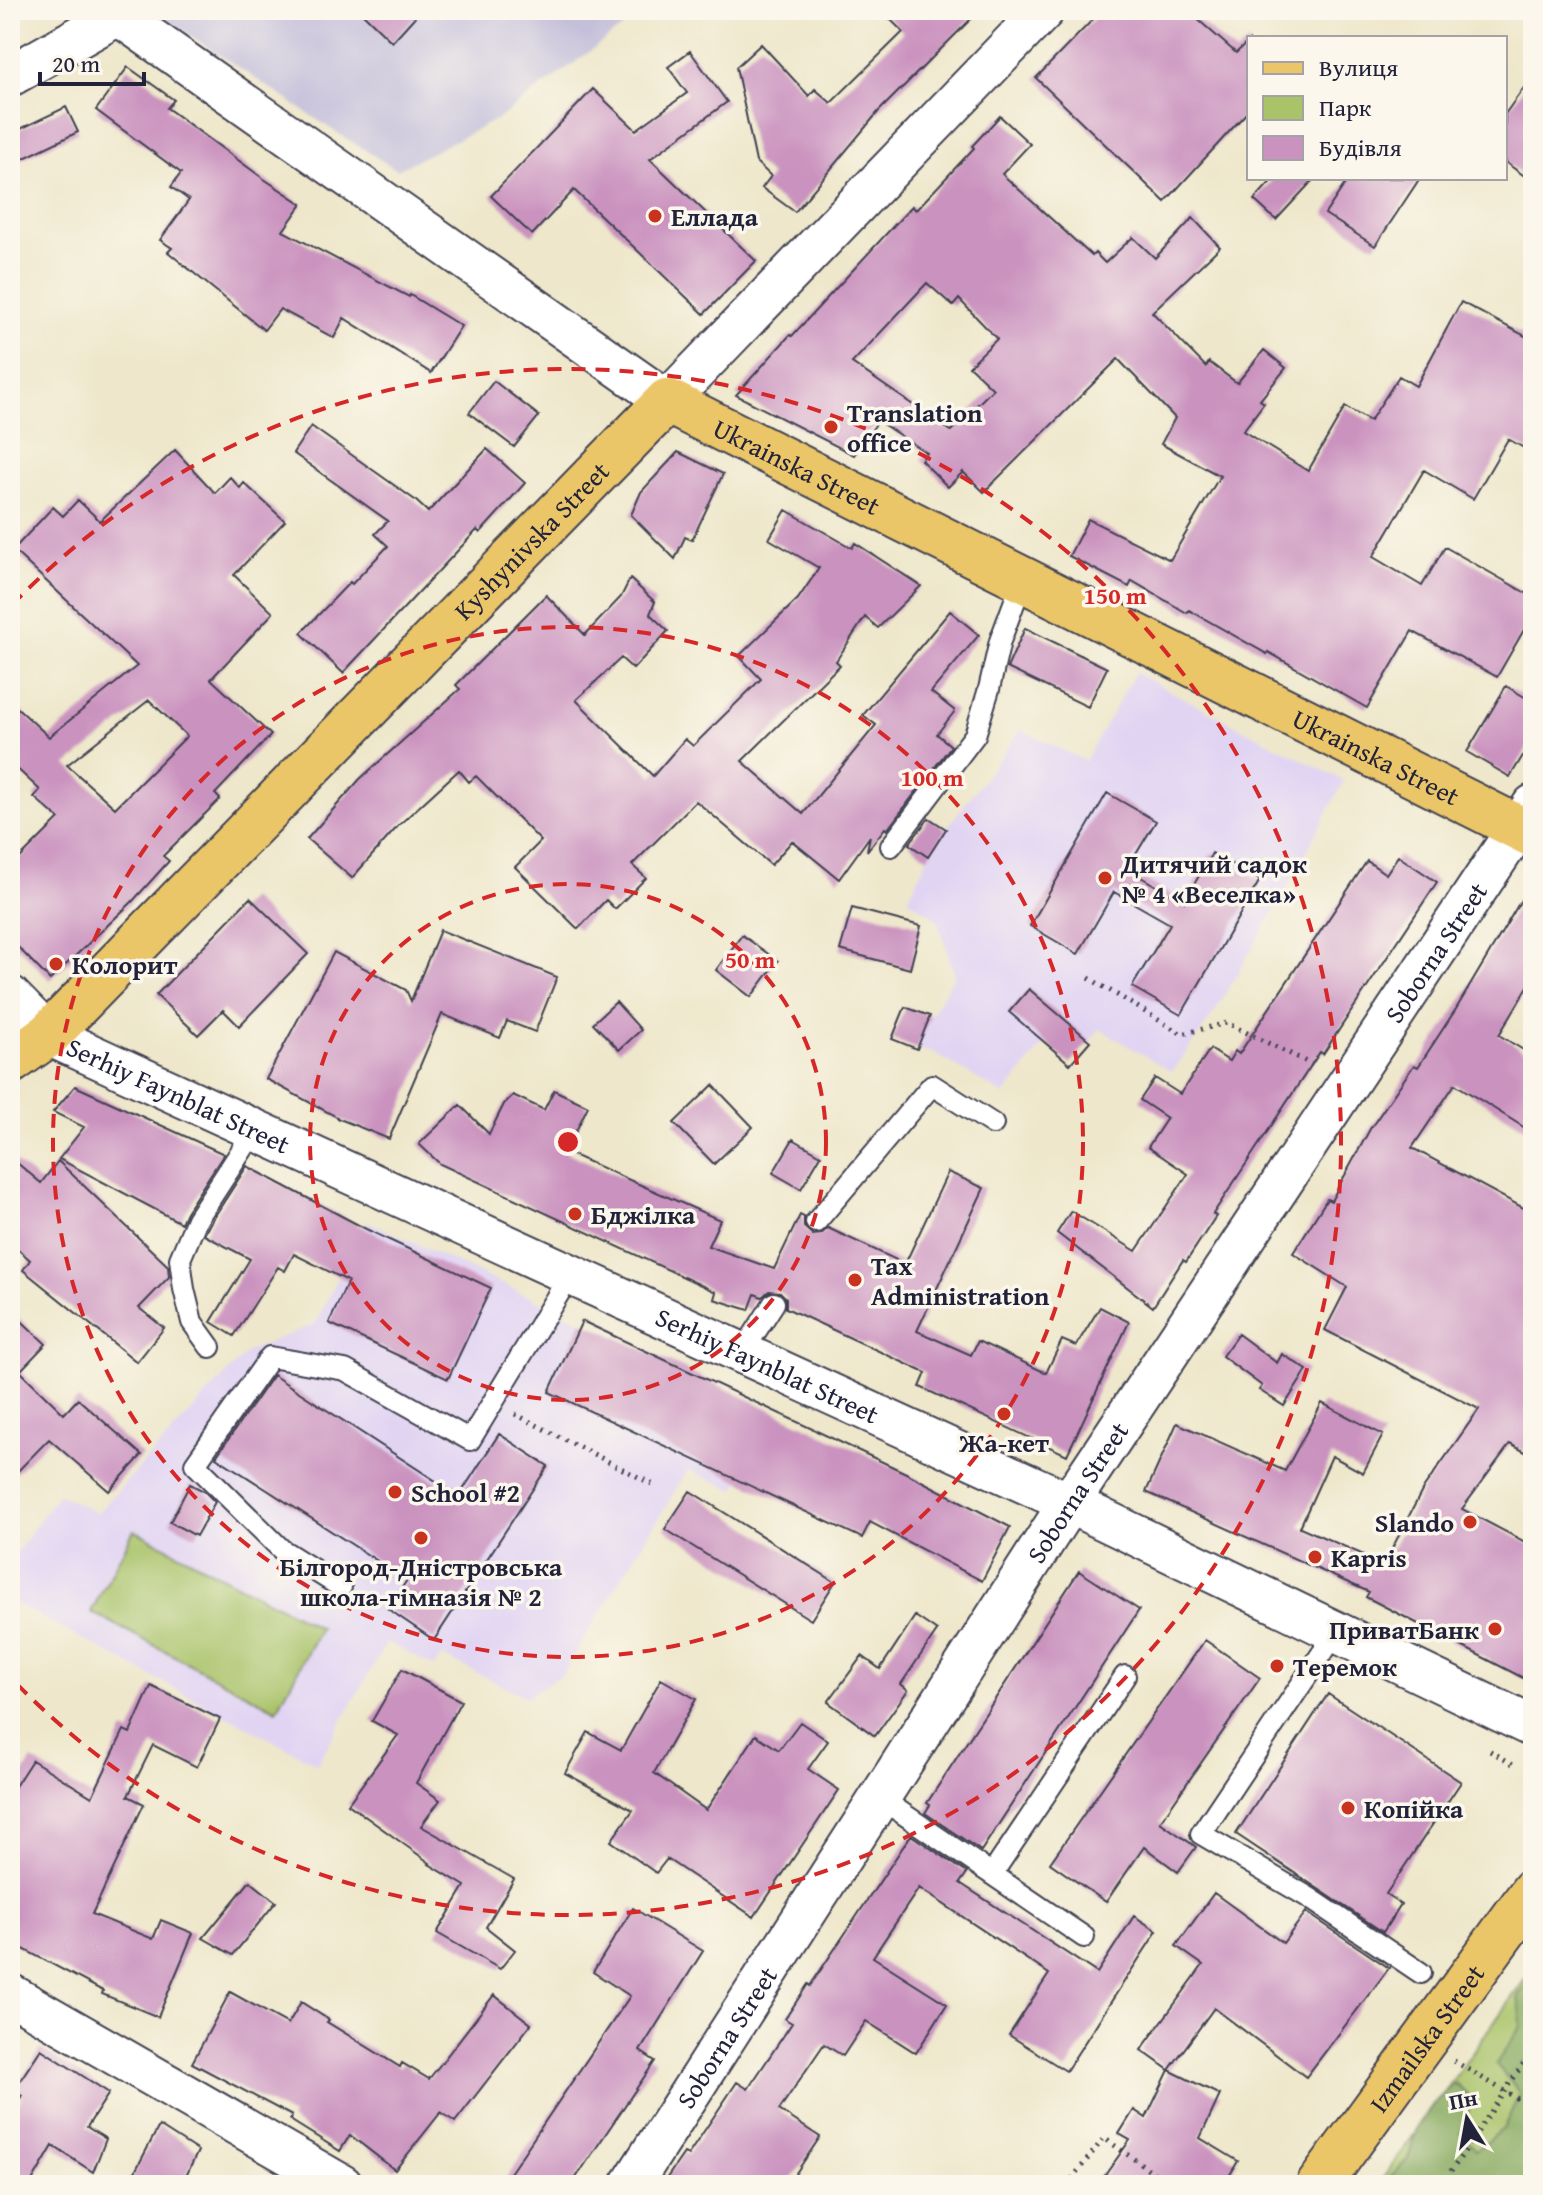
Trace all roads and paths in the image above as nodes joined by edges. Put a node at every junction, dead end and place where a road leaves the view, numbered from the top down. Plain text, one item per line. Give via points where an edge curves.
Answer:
1 (1044, 10) edge
2 (116, 12) edge
3 (10, 76) edge
4 (667, 401) junction
5 (1023, 579) junction
6 (1528, 823) edge
7 (891, 846) dead end
8 (1089, 978) dead end
9 (10, 996) edge
10 (48, 1035) junction
11 (10, 1062) edge
12 (1347, 1085) junction
13 (993, 1124) dead end
14 (255, 1130) junction
15 (816, 1222) dead end
16 (570, 1275) junction
17 (774, 1303) dead end
18 (210, 1347) dead end
19 (742, 1353) junction
20 (492, 1403) junction
21 (654, 1485) dead end
22 (1527, 1487) dead end
23 (1533, 1492) edge
24 (1069, 1503) junction
25 (341, 1587) dead end
26 (1337, 1631) junction
27 (1125, 1676) dead end
28 (1533, 1727) edge
29 (880, 1798) junction
30 (992, 1874) junction
31 (1533, 1891) edge
32 (1084, 1937) dead end
33 (1421, 1973) dead end
34 (12, 2000) edge
35 (1533, 2049) edge
36 (1453, 2061) dead end
37 (1505, 2091) junction
38 (1533, 2108) edge
39 (1533, 2174) edge
40 (342, 2185) edge
41 (631, 2185) edge
42 (1067, 2185) edge
43 (1171, 2185) edge
44 (1319, 2185) edge
45 (1442, 2185) edge
46 (1526, 2185) edge

1 - 4 street, Kyshynivska Street
2 - 3 street
2 - 4 street, Ukrainska Street
4 - 5 main road, Ukrainska Street
4 - 10 main road, Kyshynivska Street
5 - 6 main road, Ukrainska Street
5 - 7 lane via 975,735
6 - 12 street, Soborna Street
8 - 12 path via 1182,1034 1227,1023
9 - 10 street, Serhiy Faynblat Street
10 - 11 main road, Kyshynivska Street
10 - 14 street, Serhiy Faynblat Street
12 - 24 street, Soborna Street
13 - 15 lane via 932,1085
14 - 16 street, Serhiy Faynblat Street
14 - 18 lane via 197,1219 180,1259 192,1322
16 - 19 street, Serhiy Faynblat Street
16 - 20 lane
17 - 19 lane
19 - 24 street, Serhiy Faynblat Street
20 - 21 path
20 - 25 lane via 470,1440 345,1370 270,1357 195,1464 282,1550
22 - 23 path
24 - 26 street, Serhiy Faynblat Street
24 - 29 street, Soborna Street
26 - 28 street, Serhiy Faynblat Street
26 - 33 lane via 1201,1834
27 - 30 lane
29 - 30 lane
29 - 41 street, Soborna Street
30 - 32 lane
31 - 44 main road, Izmailska Street
34 - 40 street
35 - 37 path
36 - 37 path
37 - 38 path
37 - 45 path
39 - 46 path
42 - 43 path via 1104,2138

